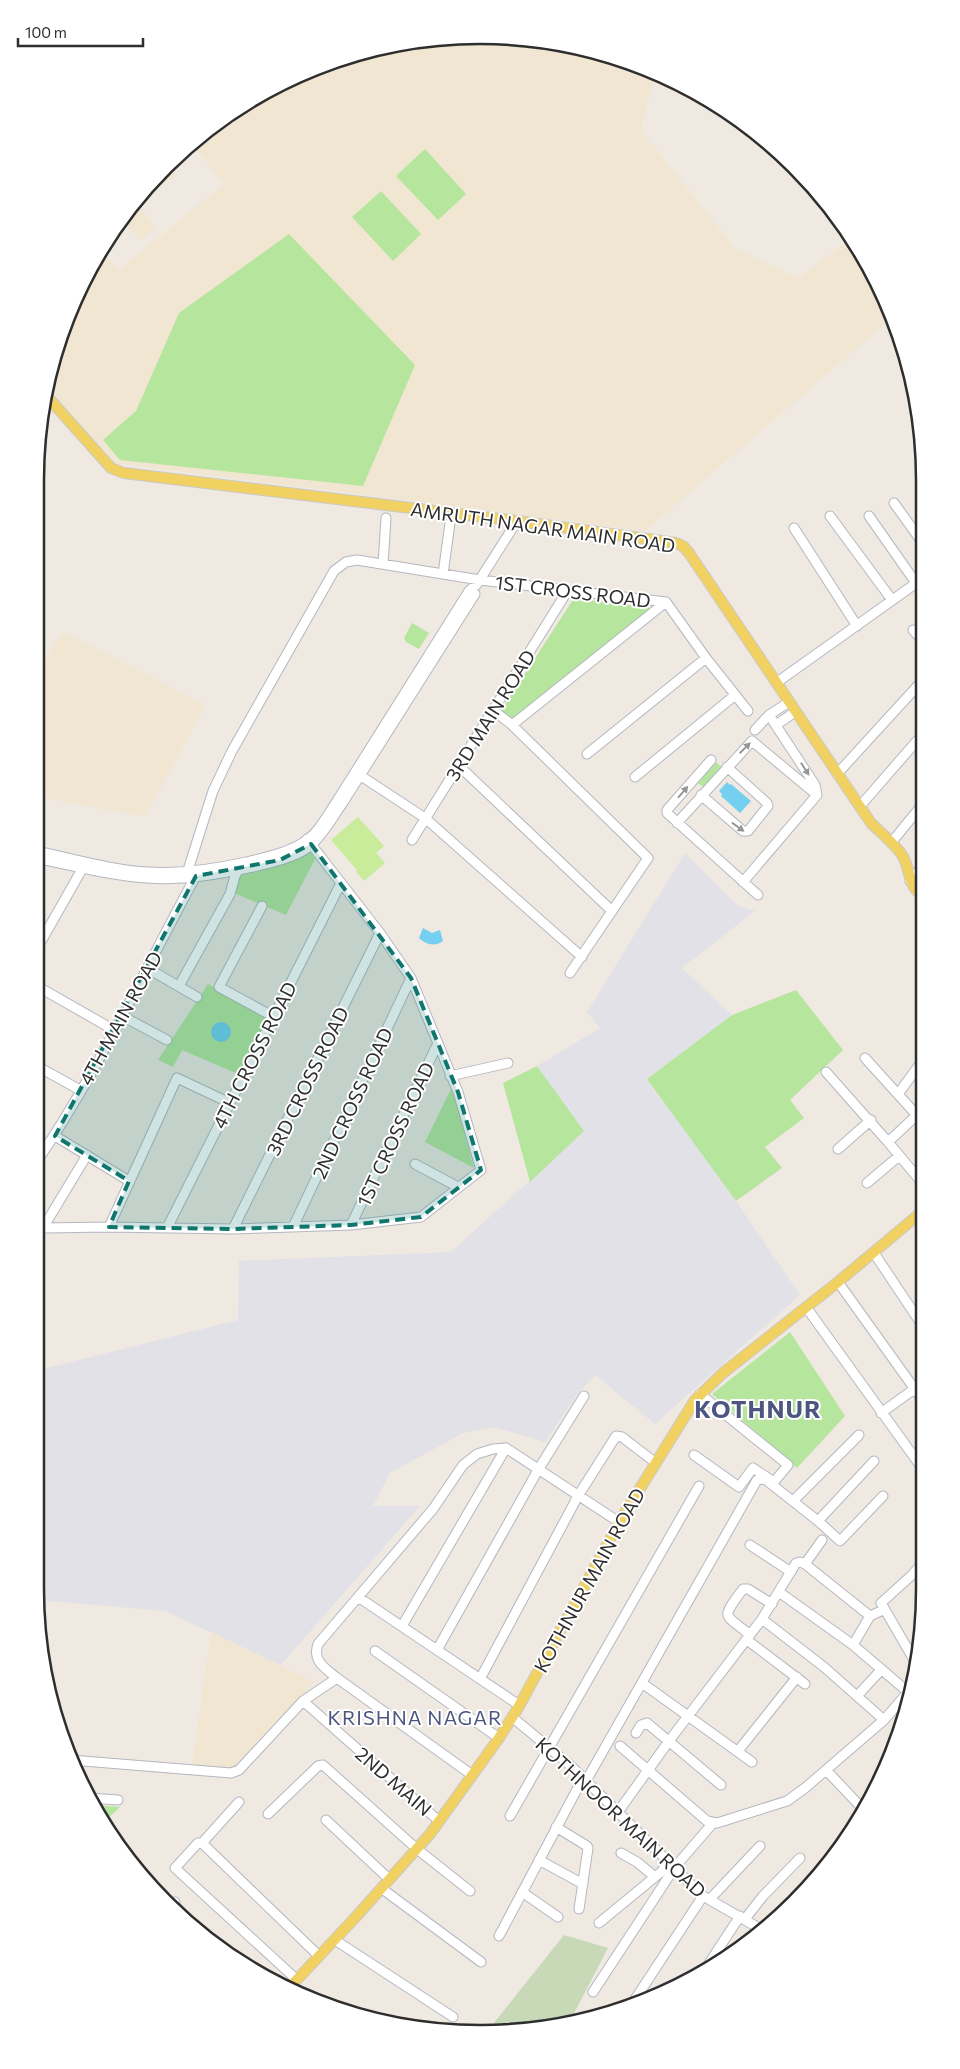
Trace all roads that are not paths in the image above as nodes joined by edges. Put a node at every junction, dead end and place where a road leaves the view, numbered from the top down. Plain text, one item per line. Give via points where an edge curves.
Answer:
1 (51, 401) edge
2 (894, 504) dead end
3 (830, 516) dead end
4 (868, 516) dead end
5 (386, 518) dead end
6 (517, 521) junction
7 (450, 523) dead end
8 (794, 528) dead end
9 (916, 534) edge
10 (346, 562) joint
11 (383, 564) junction
12 (443, 574) junction
13 (916, 577) edge
14 (479, 582) junction
15 (916, 583) edge
16 (568, 590) junction
17 (892, 600) junction
18 (666, 602) junction
19 (857, 626) junction
20 (913, 630) dead end
21 (916, 633) edge
22 (706, 658) junction
23 (776, 684) junction
24 (916, 688) edge
25 (734, 696) junction
26 (789, 702) junction
27 (493, 710) junction
28 (748, 711) dead end
29 (795, 712) junction
30 (770, 715) junction
31 (512, 725) junction
32 (776, 725) junction
33 (755, 730) dead end
34 (916, 742) edge
35 (588, 754) dead end
36 (711, 760) dead end
37 (458, 765) junction
38 (727, 767) junction
39 (358, 774) junction
40 (837, 774) junction
41 (635, 777) dead end
42 (702, 795) junction
43 (817, 795) junction
44 (861, 805) junction
45 (916, 812) edge
46 (426, 818) junction
47 (677, 822) junction
48 (412, 840) dead end
49 (309, 842) junction
50 (891, 843) junction
51 (44, 853) edge
52 (44, 859) edge
53 (244, 862) junction
54 (85, 864) junction
55 (238, 870) junction
56 (194, 872) junction
57 (916, 874) edge
58 (910, 881) junction
59 (743, 882) junction
60 (341, 883) junction
61 (916, 890) edge
62 (758, 895) dead end
63 (262, 906) dead end
64 (612, 911) junction
65 (44, 926) edge
66 (380, 933) junction
67 (582, 957) junction
68 (147, 968) junction
69 (570, 973) dead end
70 (411, 978) junction
71 (179, 986) junction
72 (44, 991) edge
73 (197, 997) dead end
74 (122, 1016) junction
75 (274, 1017) junction
76 (114, 1030) junction
77 (167, 1040) dead end
78 (438, 1043) junction
79 (865, 1058) dead end
80 (508, 1063) dead end
81 (44, 1070) edge
82 (916, 1070) edge
83 (826, 1072) dead end
84 (450, 1076) junction
85 (80, 1090) junction
86 (898, 1094) junction
87 (230, 1103) junction
88 (916, 1114) edge
89 (871, 1120) junction
90 (916, 1121) edge
91 (55, 1136) junction
92 (888, 1142) junction
93 (838, 1149) dead end
94 (44, 1151) edge
95 (87, 1155) junction
96 (900, 1156) junction
97 (415, 1164) dead end
98 (916, 1175) edge
99 (129, 1181) junction
100 (867, 1183) dead end
101 (458, 1187) junction
102 (916, 1217) edge
103 (351, 1225) junction
104 (44, 1226) edge
105 (109, 1227) junction
106 (293, 1227) junction
107 (44, 1228) edge
108 (167, 1228) junction
109 (233, 1229) junction
110 (874, 1253) junction
111 (838, 1282) junction
112 (806, 1307) junction
113 (916, 1316) edge
114 (915, 1388) joint
115 (700, 1394) junction
116 (584, 1396) dead end
117 (881, 1413) junction
118 (859, 1435) dead end
119 (506, 1448) junction
120 (694, 1455) dead end
121 (916, 1460) edge
122 (874, 1461) dead end
123 (656, 1463) junction
124 (538, 1470) junction
125 (699, 1486) dead end
126 (578, 1496) junction
127 (884, 1496) dead end
128 (793, 1501) junction
129 (818, 1521) junction
130 (619, 1522) junction
131 (822, 1540) dead end
132 (750, 1545) dead end
133 (805, 1564) junction
134 (916, 1570) edge
135 (791, 1572) junction
136 (779, 1592) junction
137 (358, 1597) junction
138 (772, 1604) junction
139 (883, 1610) junction
140 (870, 1616) junction
141 (762, 1619) junction
142 (402, 1626) junction
143 (748, 1638) junction
144 (854, 1645) junction
145 (376, 1650) dead end
146 (437, 1650) junction
147 (911, 1655) edge
148 (881, 1670) junction
149 (797, 1677) junction
150 (337, 1678) junction
151 (480, 1679) junction
152 (642, 1683) junction
153 (805, 1684) dead end
154 (905, 1686) edge
155 (857, 1696) junction
156 (303, 1701) junction
157 (520, 1705) junction
158 (900, 1707) edge
159 (690, 1716) junction
160 (512, 1717) junction
161 (884, 1720) junction
162 (636, 1733) dead end
163 (499, 1738) junction
164 (669, 1741) junction
165 (620, 1746) dead end
166 (550, 1748) junction
167 (738, 1751) junction
168 (79, 1761) edge
169 (752, 1762) dead end
170 (826, 1770) junction
171 (649, 1771) junction
172 (472, 1775) junction
173 (584, 1779) junction
174 (721, 1785) dead end
175 (98, 1799) edge
176 (118, 1800) dead end
177 (239, 1802) dead end
178 (859, 1805) edge
179 (618, 1812) junction
180 (268, 1814) dead end
181 (510, 1816) dead end
182 (326, 1820) dead end
183 (439, 1821) junction
184 (713, 1823) junction
185 (556, 1827) junction
186 (202, 1844) junction
187 (760, 1846) dead end
188 (417, 1849) junction
189 (621, 1854) dead end
190 (800, 1858) dead end
191 (539, 1860) junction
192 (672, 1864) junction
193 (655, 1877) junction
194 (389, 1879) junction
195 (583, 1884) junction
196 (381, 1888) junction
197 (470, 1891) dead end
198 (522, 1892) junction
199 (707, 1898) junction
200 (579, 1909) dead end
201 (558, 1916) dead end
202 (742, 1918) junction
203 (599, 1923) dead end
204 (757, 1926) edge
205 (499, 1936) dead end
206 (334, 1940) junction
207 (319, 1956) junction
208 (714, 1957) edge
209 (482, 1962) dead end
210 (293, 1983) edge
211 (593, 1992) dead end
212 (638, 1995) edge
213 (453, 2018) dead end

1 - 6 main road, AMRUTH NAGAR MAIN ROAD via 111,468 124,473
2 - 9 street
3 - 17 street
4 - 13 street
5 - 11 street
6 - 14 street
6 - 23 main road, AMRUTH NAGAR MAIN ROAD via 683,546
7 - 12 street
8 - 19 street
10 - 11 street, 1ST CROSS ROAD via 357,560
10 - 56 street, 4TH MAIN ROAD via 334,571 232,751 213,791
11 - 12 street, 1ST CROSS ROAD
12 - 14 street, 1ST CROSS ROAD
14 - 16 street, 1ST CROSS ROAD
14 - 39 street via 475,594
15 - 17 street
16 - 18 street, 1ST CROSS ROAD
16 - 27 street, 3RD MAIN ROAD
17 - 19 street
18 - 22 street, 1ST CROSS ROAD
18 - 31 street
19 - 23 street
20 - 21 street
22 - 25 street, 1ST CROSS ROAD
22 - 35 street
23 - 26 main road, AMRUTH NAGAR MAIN ROAD
24 - 40 street
25 - 28 street, 1ST CROSS ROAD
25 - 41 street
26 - 29 main road, AMRUTH NAGAR MAIN ROAD
26 - 30 street
27 - 31 street
27 - 37 street, 3RD MAIN ROAD
29 - 32 street
29 - 40 main road, AMRUTH NAGAR MAIN ROAD
30 - 32 street
30 - 33 street
31 - 64 street via 648,858
32 -> 43 street via 815,786
34 - 44 street
47 -> 36 street via 667,810
37 - 46 street, 3RD MAIN ROAD
37 - 64 street
38 - 42 street
42 -> 38 street via 743,832 748,831 768,806
38 -> 43 street via 752,741
39 - 46 street
39 - 49 street via 323,832
40 - 44 main road, AMRUTH NAGAR MAIN ROAD
42 - 47 street
43 - 59 street
44 - 50 main road, AMRUTH NAGAR MAIN ROAD via 872,823
45 - 50 street
46 - 48 street, 3RD MAIN ROAD
46 - 67 street
47 - 59 street
49 - 53 street
49 - 55 street via 280,860
49 - 60 street
50 - 58 main road, AMRUTH NAGAR MAIN ROAD via 904,859
51 - 54 street
52 - 54 street
53 - 55 street
53 - 56 street
54 - 56 street via 147,878 172,878
54 - 65 street
55 - 56 street
55 - 71 street via 230,894
56 - 68 street, 4TH MAIN ROAD
57 - 58 street
58 - 61 main road, AMRUTH NAGAR MAIN ROAD
59 - 62 street
60 - 66 street
60 - 75 street, 4TH CROSS ROAD
63 - 75 street via 219,987
64 - 67 street
66 - 70 street
66 - 109 street, 3RD CROSS ROAD
67 - 69 street
68 - 71 street
68 - 74 street, 4TH MAIN ROAD
70 - 78 street
70 - 106 street, 2ND CROSS ROAD
71 - 73 street
72 - 76 street
74 - 76 street, 4TH MAIN ROAD
74 - 77 street
75 - 87 street, 4TH CROSS ROAD
76 - 85 street, 4TH MAIN ROAD
78 - 84 street
78 - 103 street, 1ST CROSS ROAD
79 - 86 street
80 - 84 street
81 - 85 street
82 - 86 street
83 - 89 street
84 - 101 street via 458,1092 481,1170
85 - 91 street, 4TH MAIN ROAD
86 - 88 street
87 - 99 street via 177,1078
87 - 108 street, 4TH CROSS ROAD
89 - 92 street
89 - 93 street
90 - 92 street
91 - 94 street, 4TH MAIN ROAD
91 - 95 street
92 - 96 street
95 - 99 street
95 - 104 street
96 - 98 street
96 - 100 street
97 - 101 street
99 - 105 street
101 - 103 street via 421,1217
102 - 110 main road, KOTHNUR MAIN ROAD
103 - 106 street
105 - 107 street
105 - 108 street
106 - 109 street
108 - 109 street
110 - 111 main road, KOTHNUR MAIN ROAD
110 - 113 street
111 - 112 main road, KOTHNUR MAIN ROAD
111 - 114 street
112 - 115 main road, KOTHNUR MAIN ROAD
112 - 117 street
114 - 117 street
115 - 120 street via 788,1465 774,1482 754,1468 739,1487
115 - 123 main road, KOTHNUR MAIN ROAD
116 - 124 street
117 - 121 street
118 - 128 street
119 - 124 street
119 - 137 street via 477,1454 463,1465 433,1509
119 - 142 street
122 - 129 street
123 - 126 street via 622,1437 616,1436
123 - 130 main road, KOTHNUR MAIN ROAD
124 - 126 street
124 - 146 street
125 - 166 street
126 - 130 street
126 - 151 street
127 - 129 street via 840,1541
128 - 129 street
128 - 152 street via 766,1480 757,1480
130 - 157 main road, KOTHNUR MAIN ROAD
131 - 133 street
132 - 135 street
133 - 135 street via 796,1564
133 - 140 street
134 - 139 street via 884,1599 881,1603
135 - 136 street
136 - 138 street
136 - 144 street
137 - 142 street
137 - 150 street via 318,1644 315,1652 318,1660
138 - 141 street
138 - 143 street via 748,1588 737,1597 727,1616
139 - 140 street
139 - 147 street
140 - 144 street
141 - 143 street
141 - 155 street
142 - 146 street
143 - 149 street
143 - 159 street
144 - 148 street
145 - 163 street
146 - 151 street
148 - 154 street
148 - 155 street
149 - 153 street
149 - 167 street
150 - 156 street
150 - 172 street
151 - 157 street
152 - 159 street
152 - 173 street
155 - 161 street
156 - 168 street via 239,1770 231,1773
156 - 183 street, 2ND MAIN
157 - 160 main road, KOTHNUR MAIN ROAD
158 - 161 street
159 - 164 street
159 - 167 street
160 - 163 main road, KOTHNUR MAIN ROAD
160 - 166 street, KOTHNOOR MAIN ROAD
161 - 170 street
162 - 164 street via 641,1724 647,1723
163 - 172 main road, KOTHNUR MAIN ROAD
164 - 171 street
164 - 174 street
165 - 171 street
166 - 173 street, KOTHNOOR MAIN ROAD
166 - 181 street
167 - 169 street
170 - 178 street
170 - 184 street via 787,1801
171 - 179 street
171 - 184 street via 706,1821
172 - 183 main road, KOTHNUR MAIN ROAD
173 - 179 street, KOTHNOOR MAIN ROAD
173 - 185 street
175 - 176 street
177 - 186 street
179 - 192 street, KOTHNOOR MAIN ROAD
180 - 188 street via 323,1764
182 - 194 street
183 - 188 main road, KOTHNUR MAIN ROAD
184 - 192 street
185 - 191 street
185 - 195 street via 587,1846 589,1853
186 - 207 street
186 - 210 street via 198,1844 176,1865 176,1870
187 - 199 street
188 - 194 main road, KOTHNUR MAIN ROAD
188 - 197 street
189 - 193 street
190 - 202 street
191 - 195 street
191 - 198 street
192 - 193 street
192 - 199 street, KOTHNOOR MAIN ROAD
192 - 211 street
193 - 203 street
194 - 196 main road, KOTHNUR MAIN ROAD
195 - 200 street
196 - 206 main road, KOTHNUR MAIN ROAD
196 - 209 street
198 - 201 street
198 - 205 street
199 - 202 street, KOTHNOOR MAIN ROAD
199 - 212 street
202 - 204 street, KOTHNOOR MAIN ROAD
202 - 208 street
206 - 207 main road, KOTHNUR MAIN ROAD
206 - 213 street
207 - 210 main road, KOTHNUR MAIN ROAD

